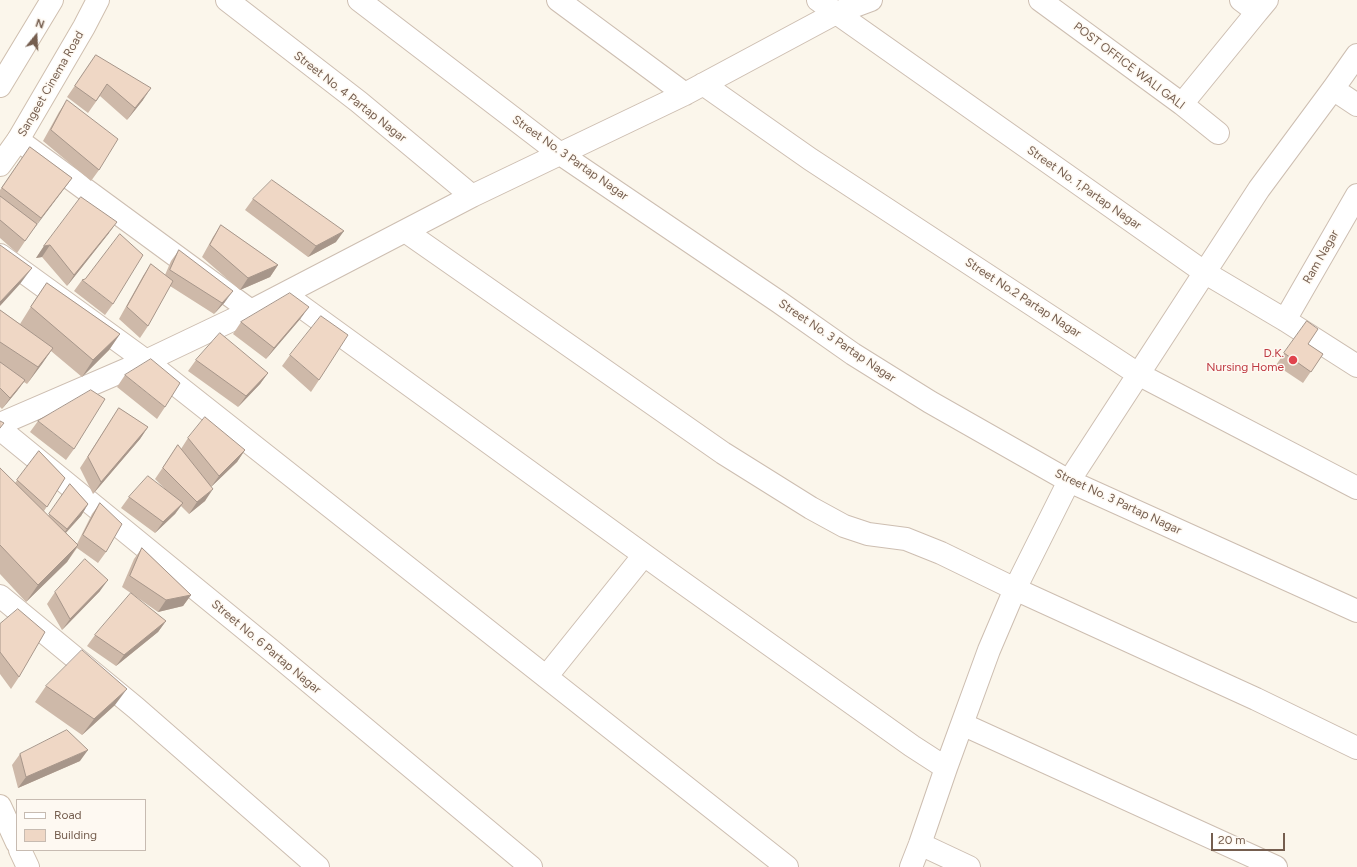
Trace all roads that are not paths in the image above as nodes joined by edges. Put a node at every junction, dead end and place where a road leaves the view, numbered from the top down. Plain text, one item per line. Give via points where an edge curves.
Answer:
1 (52, 0) edge
2 (98, 0) edge
3 (227, 0) edge
4 (359, 0) edge
5 (558, 0) edge
6 (818, 0) edge
7 (871, 0) edge
8 (1040, 0) edge
9 (1255, 4) edge
10 (836, 13) junction
11 (1357, 55) edge
12 (0, 86) edge
13 (694, 89) junction
14 (1333, 89) junction
15 (1182, 104) junction
16 (1357, 105) edge
17 (1218, 133) dead end
18 (18, 140) junction
19 (559, 153) junction
20 (0, 165) edge
21 (1357, 195) edge
22 (472, 196) junction
23 (404, 231) junction
24 (0, 255) edge
25 (1204, 272) junction
26 (284, 294) junction
27 (251, 311) junction
28 (1285, 320) junction
29 (146, 361) junction
30 (1357, 366) edge
31 (1138, 374) junction
32 (0, 424) edge
33 (0, 429) edge
34 (1069, 481) junction
35 (1357, 488) edge
36 (644, 555) junction
37 (1015, 589) junction
38 (0, 596) edge
39 (1357, 611) edge
40 (546, 677) junction
41 (962, 724) junction
42 (1357, 748) edge
43 (946, 768) junction
44 (2, 814) edge
45 (16, 841) edge
46 (920, 844) junction
47 (20, 851) edge
48 (28, 867) edge
49 (318, 867) edge
50 (532, 867) edge
51 (787, 867) edge
52 (911, 867) edge
53 (969, 867) edge
54 (1276, 867) edge

1 - 12 street
2 - 18 street, Sangeet Cinema Road
3 - 22 street, Street No. 4 Partap Nagar via 358,102
4 - 19 street, Street No. 3 Partap Nagar
5 - 13 street, Street No.2 Partap Nagar
6 - 10 street, Street No. 1,Partap Nagar
7 - 10 street
8 - 15 street, POST OFFICE WALI GALI
9 - 15 street
10 - 13 street
10 - 25 street, Street No. 1,Partap Nagar
11 - 14 street
13 - 19 street
13 - 31 street, Street No.2 Partap Nagar via 810,159
14 - 16 street
14 - 25 street via 1259,189
15 - 17 street, POST OFFICE WALI GALI
18 - 20 street, Sangeet Cinema Road
18 - 27 street
19 - 22 street
19 - 34 street, Street No. 3 Partap Nagar via 853,354 930,402
21 - 28 street, Ram Nagar
22 - 23 street
23 - 26 street
23 - 37 street via 723,453 811,508 844,526 868,534 906,539
24 - 29 street
25 - 28 street, Street No. 1,Partap Nagar
25 - 31 street
26 - 27 street
26 - 36 street
27 - 29 street
28 - 30 street, Street No. 1,Partap Nagar
29 - 32 street
29 - 40 street
31 - 34 street
31 - 35 street, Street No.2 Partap Nagar
33 - 50 street, Street No. 6 Partap Nagar
34 - 37 street
34 - 39 street, Street No. 3 Partap Nagar
36 - 40 street
36 - 43 street
37 - 41 street
37 - 42 street
38 - 49 street via 136,708
40 - 51 street
41 - 43 street
41 - 54 street
43 - 46 street
44 - 45 street
46 - 52 street
46 - 53 street
47 - 48 street

